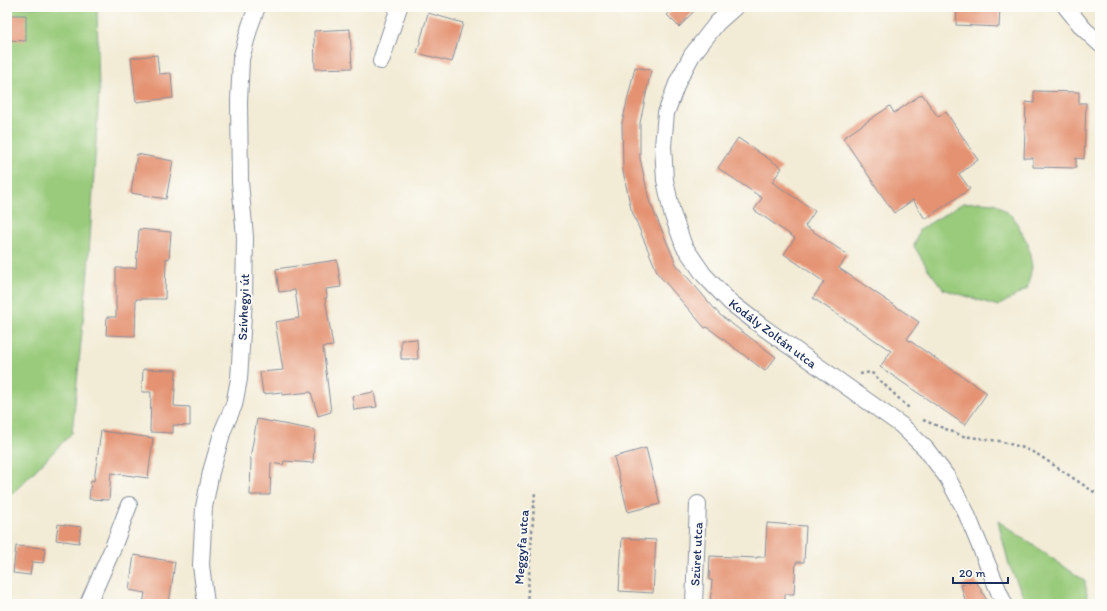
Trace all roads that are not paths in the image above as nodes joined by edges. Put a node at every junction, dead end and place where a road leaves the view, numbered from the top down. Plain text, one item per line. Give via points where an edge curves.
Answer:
1 (257, 7) edge
2 (399, 7) edge
3 (735, 7) edge
4 (1066, 7) edge
5 (1100, 44) edge
6 (381, 62) dead end
7 (698, 504) dead end
8 (129, 505) dead end
9 (88, 604) edge
10 (206, 604) edge
11 (694, 604) edge
12 (1004, 604) edge

1 - 10 street, Szívhegyi út via 242,58 239,101 244,237 244,299 239,379 234,405 223,430 211,472 204,507 201,565
2 - 6 street
3 - 12 street, Kodály Zoltán utca via 717,23 692,55 678,81 666,113 663,146 665,180 672,213 684,246 704,275 730,302 901,425 926,449 965,510
4 - 5 street
7 - 11 street, Szüret utca
8 - 9 street

